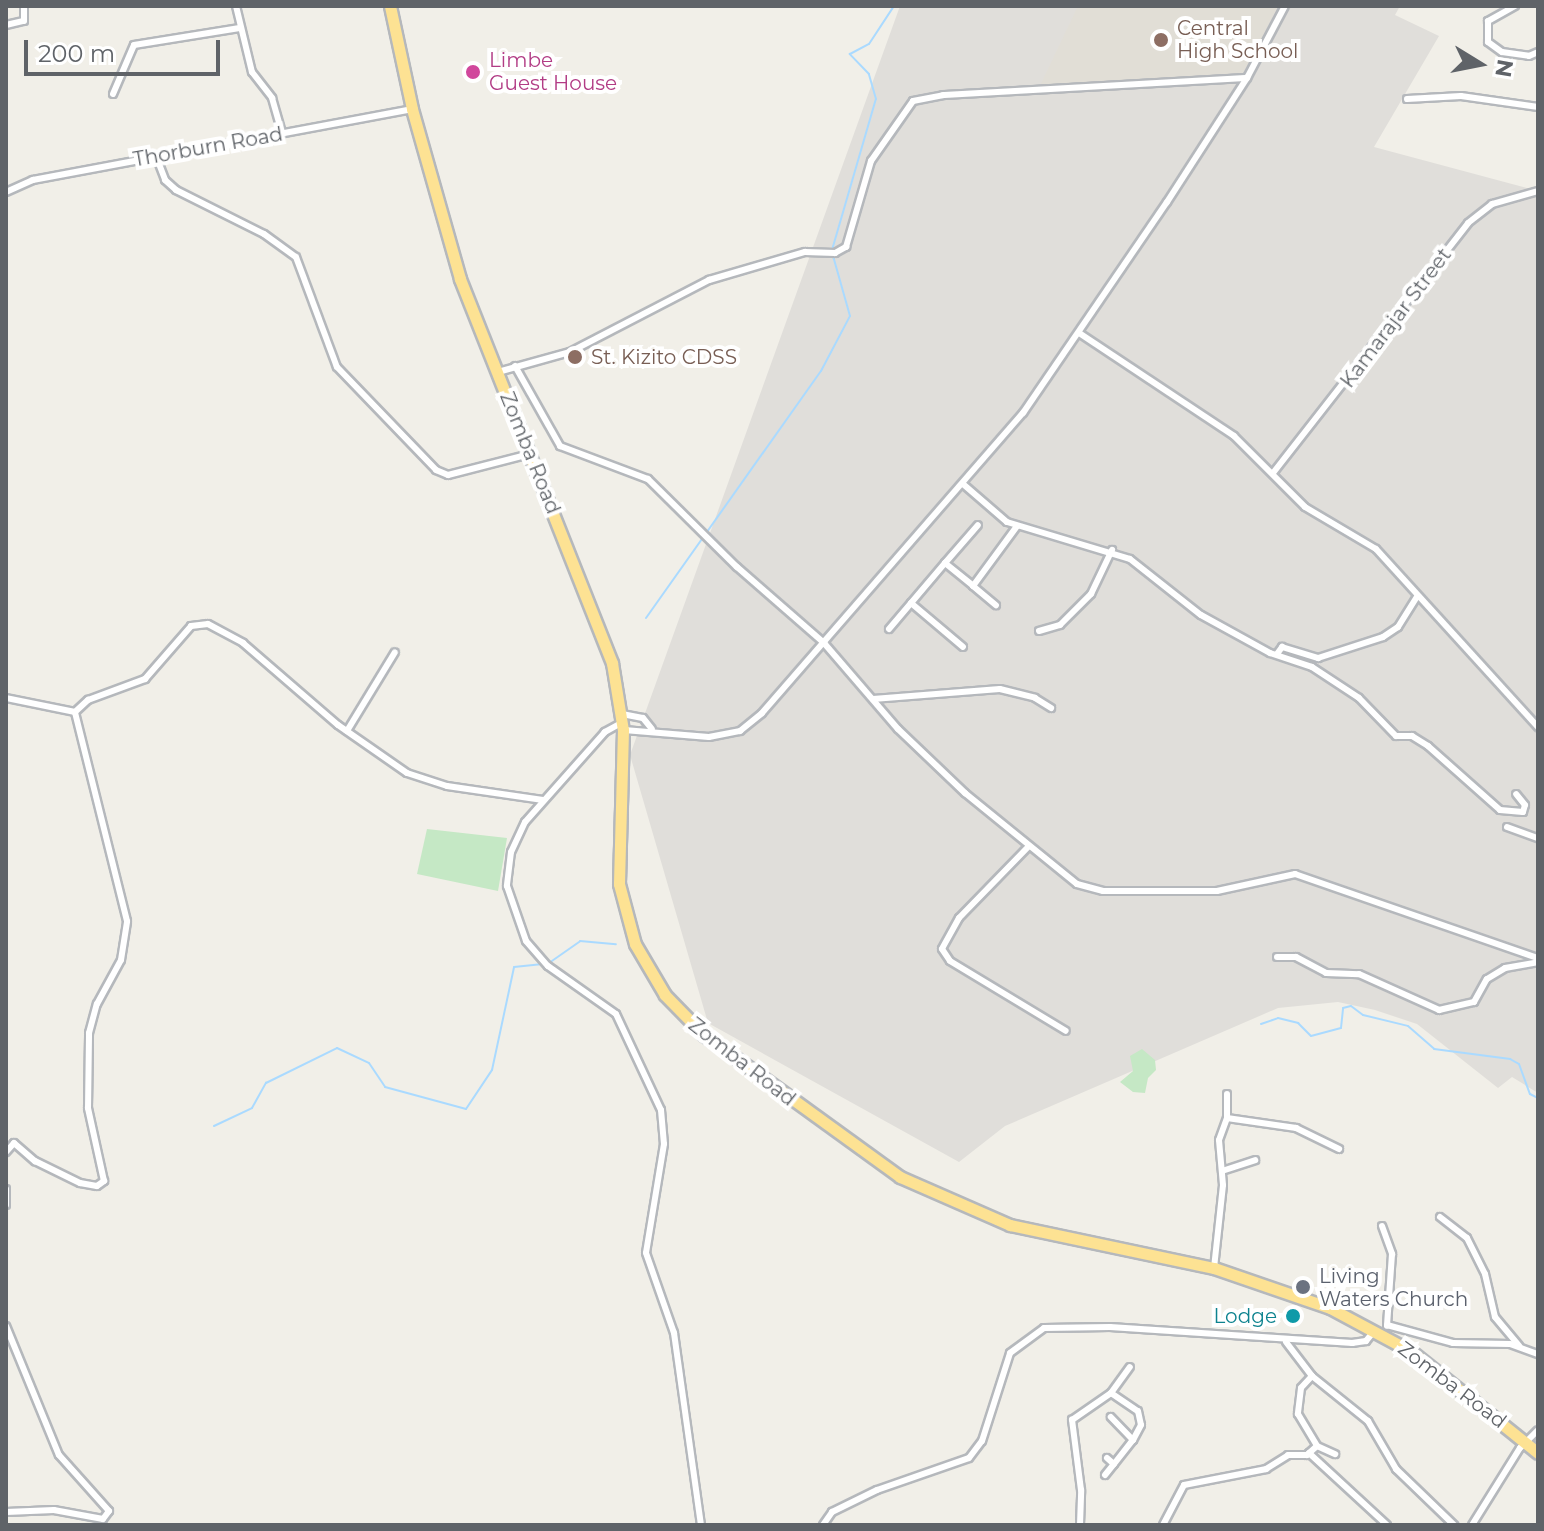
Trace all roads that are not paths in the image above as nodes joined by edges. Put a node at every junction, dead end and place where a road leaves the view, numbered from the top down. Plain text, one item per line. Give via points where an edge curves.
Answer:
1 (24, 6) edge
2 (236, 6) edge
3 (390, 6) edge
4 (1285, 6) edge
5 (1515, 6) edge
6 (6, 25) edge
7 (240, 28) junction
8 (1538, 52) edge
9 (1247, 78) junction
10 (113, 94) dead end
11 (1407, 99) dead end
12 (1538, 107) edge
13 (412, 109) junction
14 (282, 133) junction
15 (156, 156) junction
16 (1538, 191) edge
17 (6, 192) edge
18 (1079, 333) junction
19 (515, 366) junction
20 (498, 372) junction
21 (530, 454) junction
22 (1273, 473) junction
23 (963, 484) junction
24 (978, 525) dead end
25 (1017, 526) junction
26 (1112, 550) junction
27 (945, 563) junction
28 (973, 586) junction
29 (1417, 597) junction
30 (911, 603) junction
31 (996, 605) dead end
32 (889, 629) dead end
33 (1039, 631) dead end
34 (824, 643) junction
35 (963, 647) dead end
36 (395, 652) dead end
37 (1277, 654) junction
38 (6, 698) edge
39 (873, 699) junction
40 (1051, 708) dead end
41 (75, 712) junction
42 (622, 722) junction
43 (1538, 727) edge
44 (652, 729) junction
45 (347, 731) junction
46 (1516, 794) dead end
47 (543, 800) junction
48 (1507, 827) dead end
49 (1538, 838) edge
50 (1028, 847) junction
51 (1277, 957) dead end
52 (1538, 960) edge
53 (1066, 1031) dead end
54 (1227, 1094) dead end
55 (1227, 1118) junction
56 (1339, 1149) dead end
57 (6, 1152) edge
58 (1255, 1160) dead end
59 (1222, 1171) junction
60 (6, 1189) edge
61 (6, 1205) edge
62 (1440, 1217) dead end
63 (1382, 1226) dead end
64 (1214, 1268) junction
65 (6, 1326) edge
66 (1375, 1330) junction
67 (1387, 1331) junction
68 (1286, 1342) junction
69 (1519, 1346) junction
70 (1538, 1354) edge
71 (1130, 1367) dead end
72 (1312, 1376) junction
73 (1111, 1393) junction
74 (1111, 1417) dead end
75 (1538, 1430) edge
76 (1133, 1440) junction
77 (1525, 1441) junction
78 (1317, 1446) junction
79 (1309, 1453) junction
80 (1538, 1453) edge
81 (1335, 1454) dead end
82 (1107, 1458) dead end
83 (1114, 1464) junction
84 (1105, 1475) dead end
85 (6, 1512) edge
86 (701, 1525) edge
87 (823, 1525) edge
88 (1080, 1525) edge
89 (1163, 1525) edge
90 (1387, 1525) edge
91 (1454, 1525) edge
92 (1472, 1525) edge

1 - 6 street via 24,21
2 - 7 street
3 - 13 highway, Zomba Road
4 - 9 street
5 - 8 street via 1489,19 1488,42 1502,52
7 - 10 street via 134,45
7 - 14 street via 252,72 272,98
9 - 18 street
9 - 19 street via 913,101 871,161 853,235 831,253 805,252 709,280 570,352
11 - 12 street via 1461,96
13 - 14 street, Thorburn Road
13 - 20 highway, Zomba Road via 460,279
14 - 15 street, Thorburn Road
15 - 17 street, Thorburn Road via 33,180
15 - 21 street via 170,185 264,234 296,257 337,367 440,473
16 - 22 street, Kamarajar Street via 1492,204 1468,223
18 - 22 street via 1176,403 1234,436
18 - 23 street via 1023,413
19 - 20 street
19 - 34 street via 560,446 648,479
20 - 21 highway, Zomba Road
21 - 42 highway, Zomba Road via 612,663
22 - 29 street via 1305,507 1376,549
23 - 25 street
23 - 34 street
24 - 27 street
25 - 26 street
25 - 28 street
26 - 33 street via 1091,594 1060,625
26 - 37 street via 1201,615
27 - 28 street
27 - 30 street
28 - 31 street
29 - 37 street via 1398,627 1383,637 1318,658 1282,647
29 - 43 street
30 - 32 street
30 - 35 street
34 - 39 street
34 - 44 street via 740,731 709,737
36 - 45 street
37 - 46 street via 1331,678 1396,736 1412,736 1428,746 1500,810 1523,812 1525,805
38 - 41 street
39 - 40 street via 989,688 1019,693
39 - 50 street via 908,738
41 - 45 street via 88,700 145,679 181,635 202,623 254,651
41 - 57 street via 127,921 124,952 89,1033 88,1108 104,1181 97,1186 80,1183 35,1161 14,1143
42 - 44 street
42 - 44 street via 643,718
42 - 47 street via 605,732 561,787
42 - 64 highway, Zomba Road via 617,854 625,916 656,982 687,1020 855,1149 938,1196 1032,1231
45 - 47 street via 429,783
47 - 86 street via 511,852 511,908 526,941 548,966 616,1014 661,1110 664,1144 646,1253 674,1333
48 - 49 street
50 - 52 street via 1093,891 1217,891 1302,876
50 - 53 street via 959,918 942,949 950,961
51 - 52 street via 1296,957 1326,973 1359,974 1439,1010 1474,1002 1487,979 1505,968
54 - 55 street
55 - 56 street via 1296,1128
55 - 59 street via 1219,1140
58 - 59 street
59 - 64 street
60 - 61 street
62 - 69 street via 1467,1238 1485,1274 1495,1317
63 - 67 street via 1392,1254
64 - 66 highway, Zomba Road via 1294,1293
65 - 85 street via 59,1455 109,1511 103,1519 54,1510
66 - 67 highway, Zomba Road
66 - 68 street via 1360,1343
67 - 69 street via 1457,1344
67 - 77 highway, Zomba Road
68 - 72 street
68 - 87 street via 1161,1329 1044,1328 1013,1347 999,1375 982,1441 969,1458 866,1495 832,1512
69 - 70 street
71 - 73 street
72 - 78 street via 1301,1388 1298,1414
72 - 91 street via 1368,1421 1396,1469
73 - 76 street via 1138,1411 1141,1425
73 - 88 street via 1072,1420 1083,1505
74 - 76 street
75 - 77 street
76 - 83 street
77 - 80 highway, Zomba Road
77 - 92 street
78 - 79 street
78 - 81 street
79 - 89 street via 1288,1455 1266,1469 1184,1485
79 - 90 street
82 - 83 street
83 - 84 street

